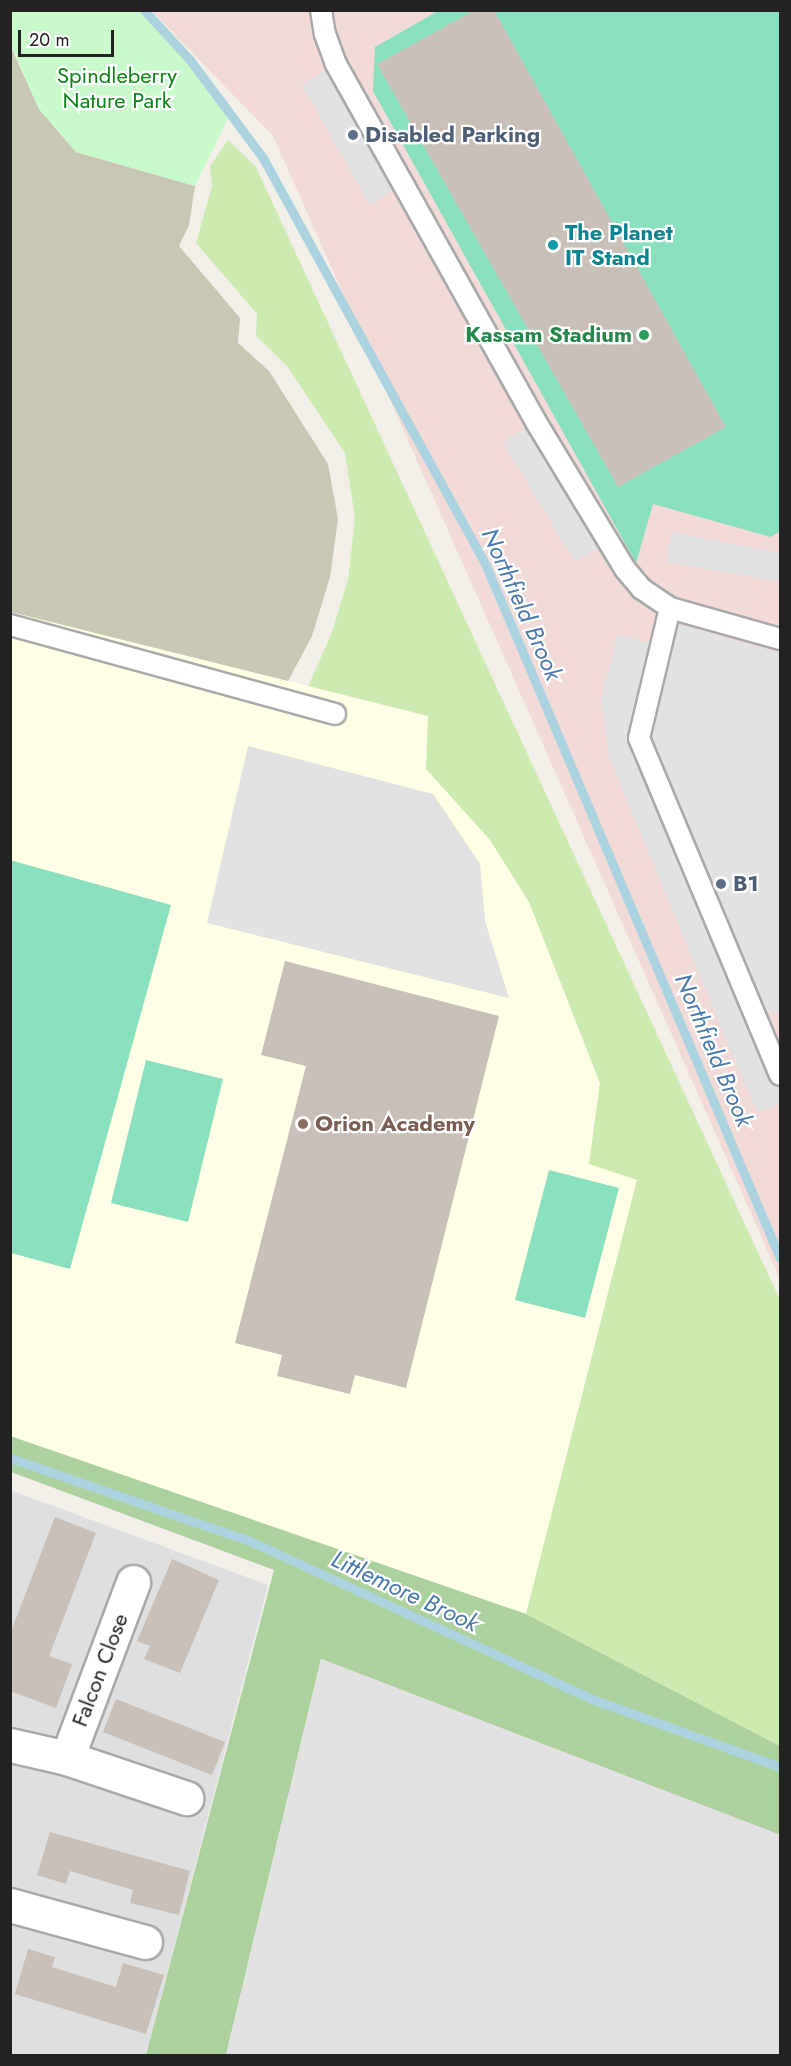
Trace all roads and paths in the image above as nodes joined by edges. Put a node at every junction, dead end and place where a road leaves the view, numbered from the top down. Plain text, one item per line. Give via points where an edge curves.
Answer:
1 (321, 10) edge
2 (670, 608) junction
3 (10, 625) edge
4 (780, 639) edge
5 (335, 714) dead end
6 (780, 1075) edge
7 (133, 1582) dead end
8 (10, 1745) edge
9 (67, 1758) junction
10 (186, 1797) dead end
11 (10, 1905) edge
12 (145, 1942) dead end

1 - 2 lane via 336,64 536,422 625,569 642,589
2 - 4 lane
2 - 6 lane via 639,738
3 - 5 lane
7 - 9 street, Falcon Close
8 - 9 street
9 - 10 street
11 - 12 street

